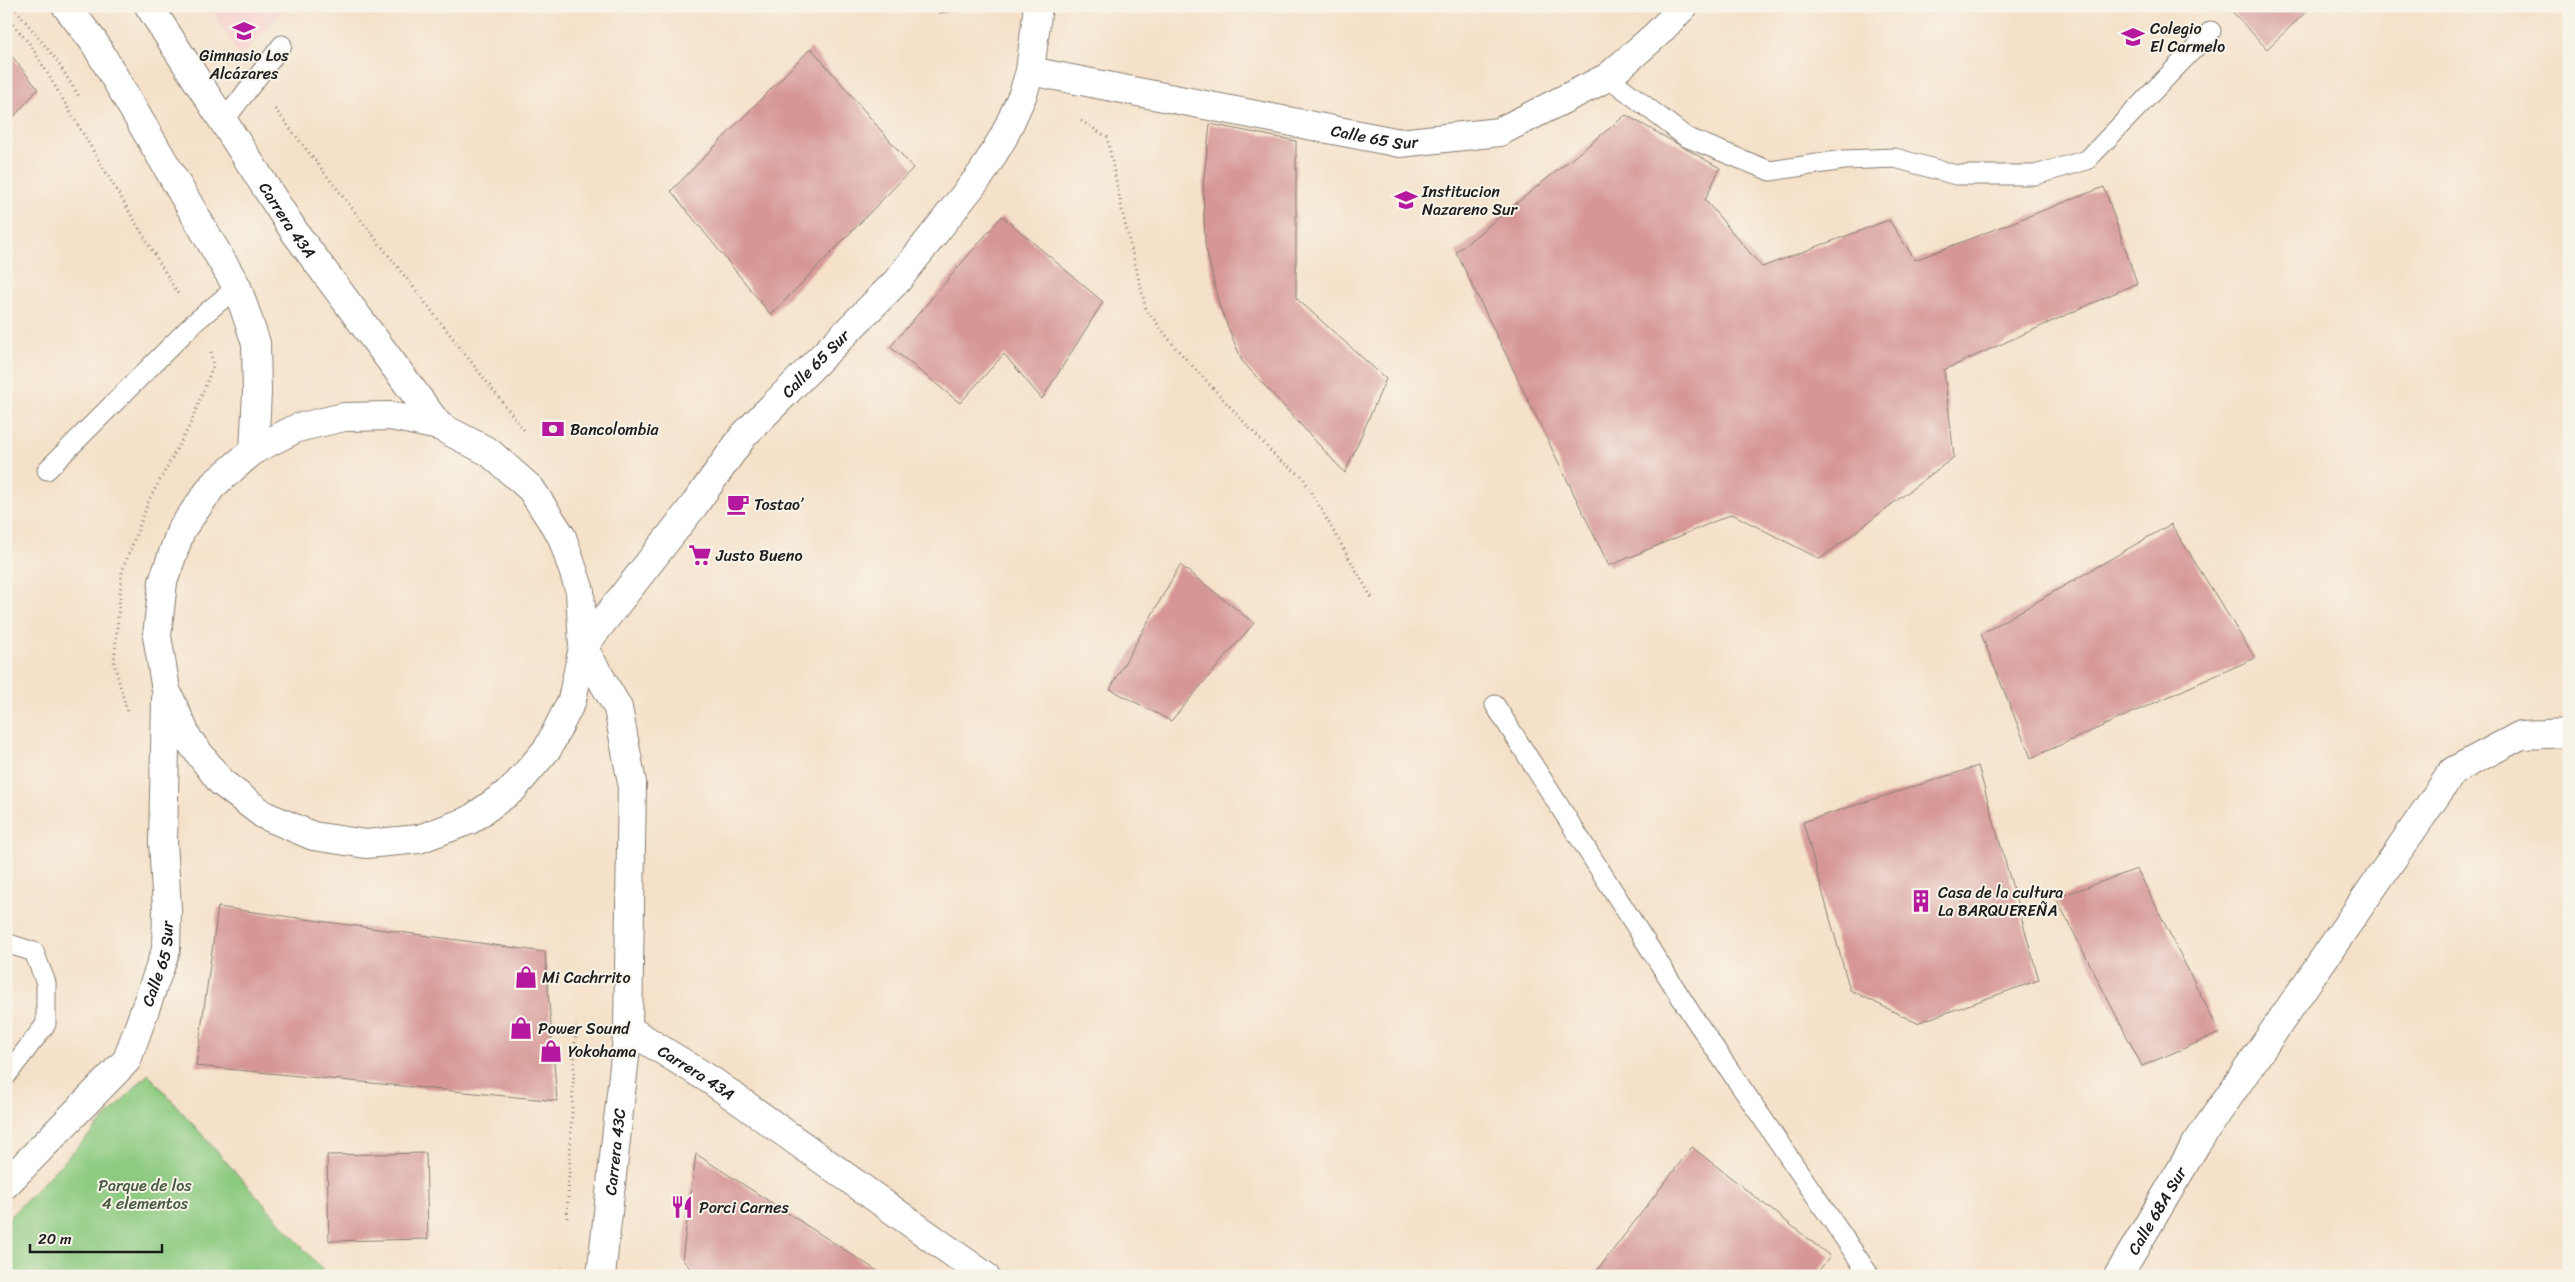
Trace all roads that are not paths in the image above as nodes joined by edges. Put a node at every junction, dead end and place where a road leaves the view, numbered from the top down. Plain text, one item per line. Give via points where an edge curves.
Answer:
1 (66, 6) edge
2 (149, 6) edge
3 (1038, 6) edge
4 (1684, 6) edge
5 (2210, 31) dead end
6 (282, 45) dead end
7 (1608, 77) junction
8 (1027, 82) junction
9 (223, 122) junction
10 (237, 287) junction
11 (439, 426) junction
12 (254, 450) junction
13 (47, 470) dead end
14 (583, 647) junction
15 (166, 690) junction
16 (1495, 705) dead end
17 (2569, 733) edge
18 (6, 943) edge
19 (628, 1029) junction
20 (6, 1076) edge
21 (6, 1184) edge
22 (601, 1276) edge
23 (985, 1276) edge
24 (1870, 1276) edge
25 (2118, 1276) edge

1 - 10 street via 94,42
2 - 9 street, Carrera 43A
3 - 8 street, Calle 65 Sur
4 - 7 street, Calle 65 Sur
5 - 7 lane via 2087,160 2035,175 1956,175 1895,158 1844,160 1770,170 1686,137
6 - 9 lane
7 - 8 street, Calle 65 Sur via 1499,132 1400,143
8 - 14 street, Calle 65 Sur via 1004,136 982,173 897,282 744,435 695,504
9 - 11 street, Carrera 43A via 294,231
10 - 12 street via 256,344
10 - 13 lane via 195,322
11 - 12 street via 391,416 344,417 297,428
11 - 14 street via 489,452 531,489 562,537 580,590
12 - 15 street via 213,486 181,530 163,582 157,636
14 - 15 street via 572,700 548,748 513,789 470,820 419,838 366,844 313,836 264,815 221,782 188,740
14 - 19 street via 618,708 632,783
15 - 21 street, Calle 65 Sur via 163,842 168,909 166,950 127,1060
16 - 24 lane via 1694,1018
17 - 25 street, Calle 68A Sur via 2521,735 2453,772 2196,1144
18 - 20 lane via 34,952 46,983 46,1024
19 - 22 street, Carrera 43C
19 - 23 street, Carrera 43A via 712,1081

